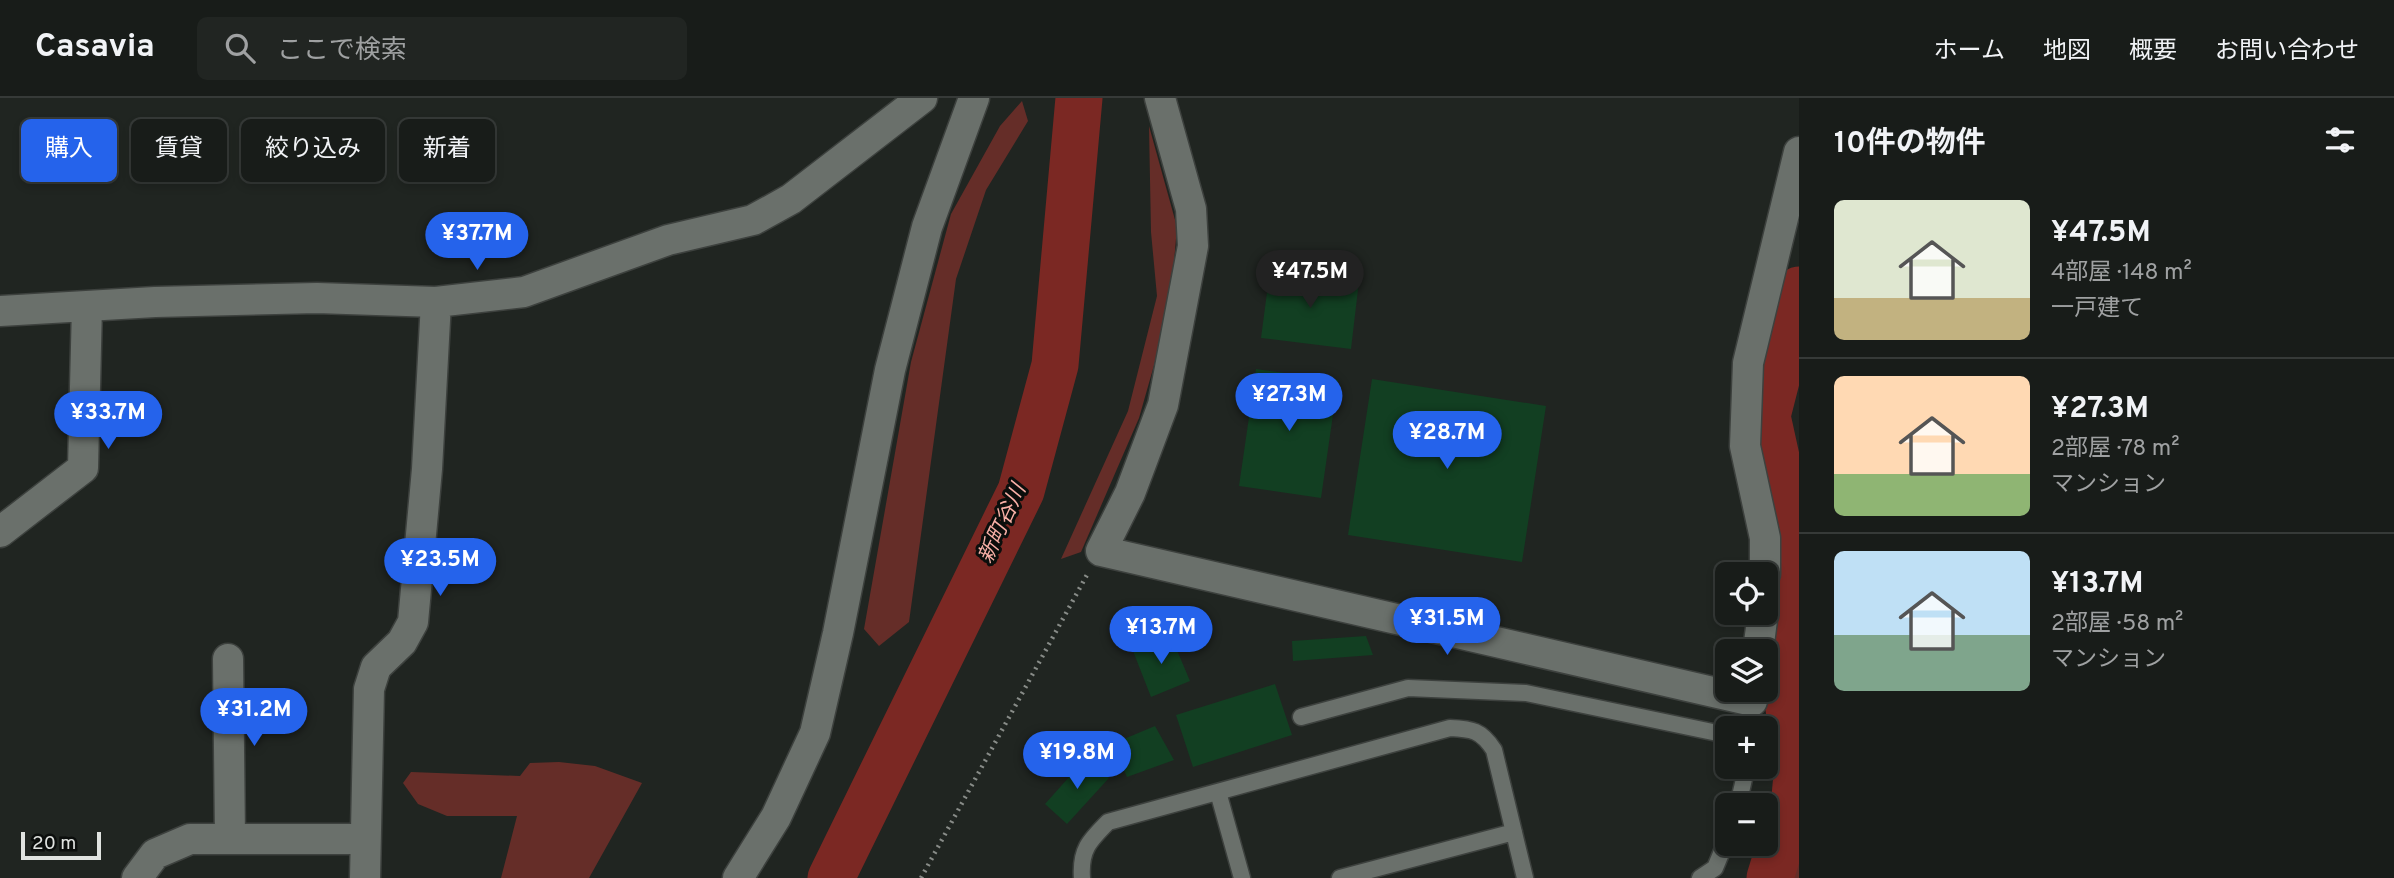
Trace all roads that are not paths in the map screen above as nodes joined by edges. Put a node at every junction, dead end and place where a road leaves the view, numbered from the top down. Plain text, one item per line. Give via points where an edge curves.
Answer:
1 (922, 98) edge
2 (974, 98) edge
3 (1160, 98) edge
4 (1799, 152) edge
5 (436, 302) junction
6 (87, 306) junction
7 (0, 311) edge
8 (0, 532) edge
9 (1765, 562) edge
10 (228, 659) dead end
11 (1752, 706) edge
12 (1301, 718) dead end
13 (1715, 733) edge
14 (1218, 792) junction
15 (1514, 832) junction
16 (230, 837) junction
17 (365, 839) junction
18 (1720, 856) edge
19 (138, 878) edge
20 (365, 878) edge
21 (738, 878) edge
22 (1082, 878) edge
23 (1242, 878) edge
24 (1340, 878) edge
25 (1525, 878) edge
26 (1700, 878) edge

1 - 5 street via 791,199 753,220 668,240 524,292
2 - 21 street via 927,226 897,344 815,733 776,817
3 - 11 street via 1191,209 1193,246 1163,405 1130,493 1101,551
4 - 9 street via 1748,363 1745,446 1765,538
5 - 6 street via 317,298
5 - 17 street via 413,622 402,642 376,667 369,690
6 - 7 street
6 - 8 street via 83,468
10 - 16 street
12 - 13 lane via 1421,688 1527,694
14 - 15 lane via 1450,728 1470,729 1485,736 1494,750
14 - 22 lane via 1108,822 1091,839 1081,860
14 - 23 lane
15 - 24 lane
15 - 25 lane
16 - 17 street
16 - 19 street via 190,839 155,854
17 - 20 street
18 - 26 lane via 1715,868

